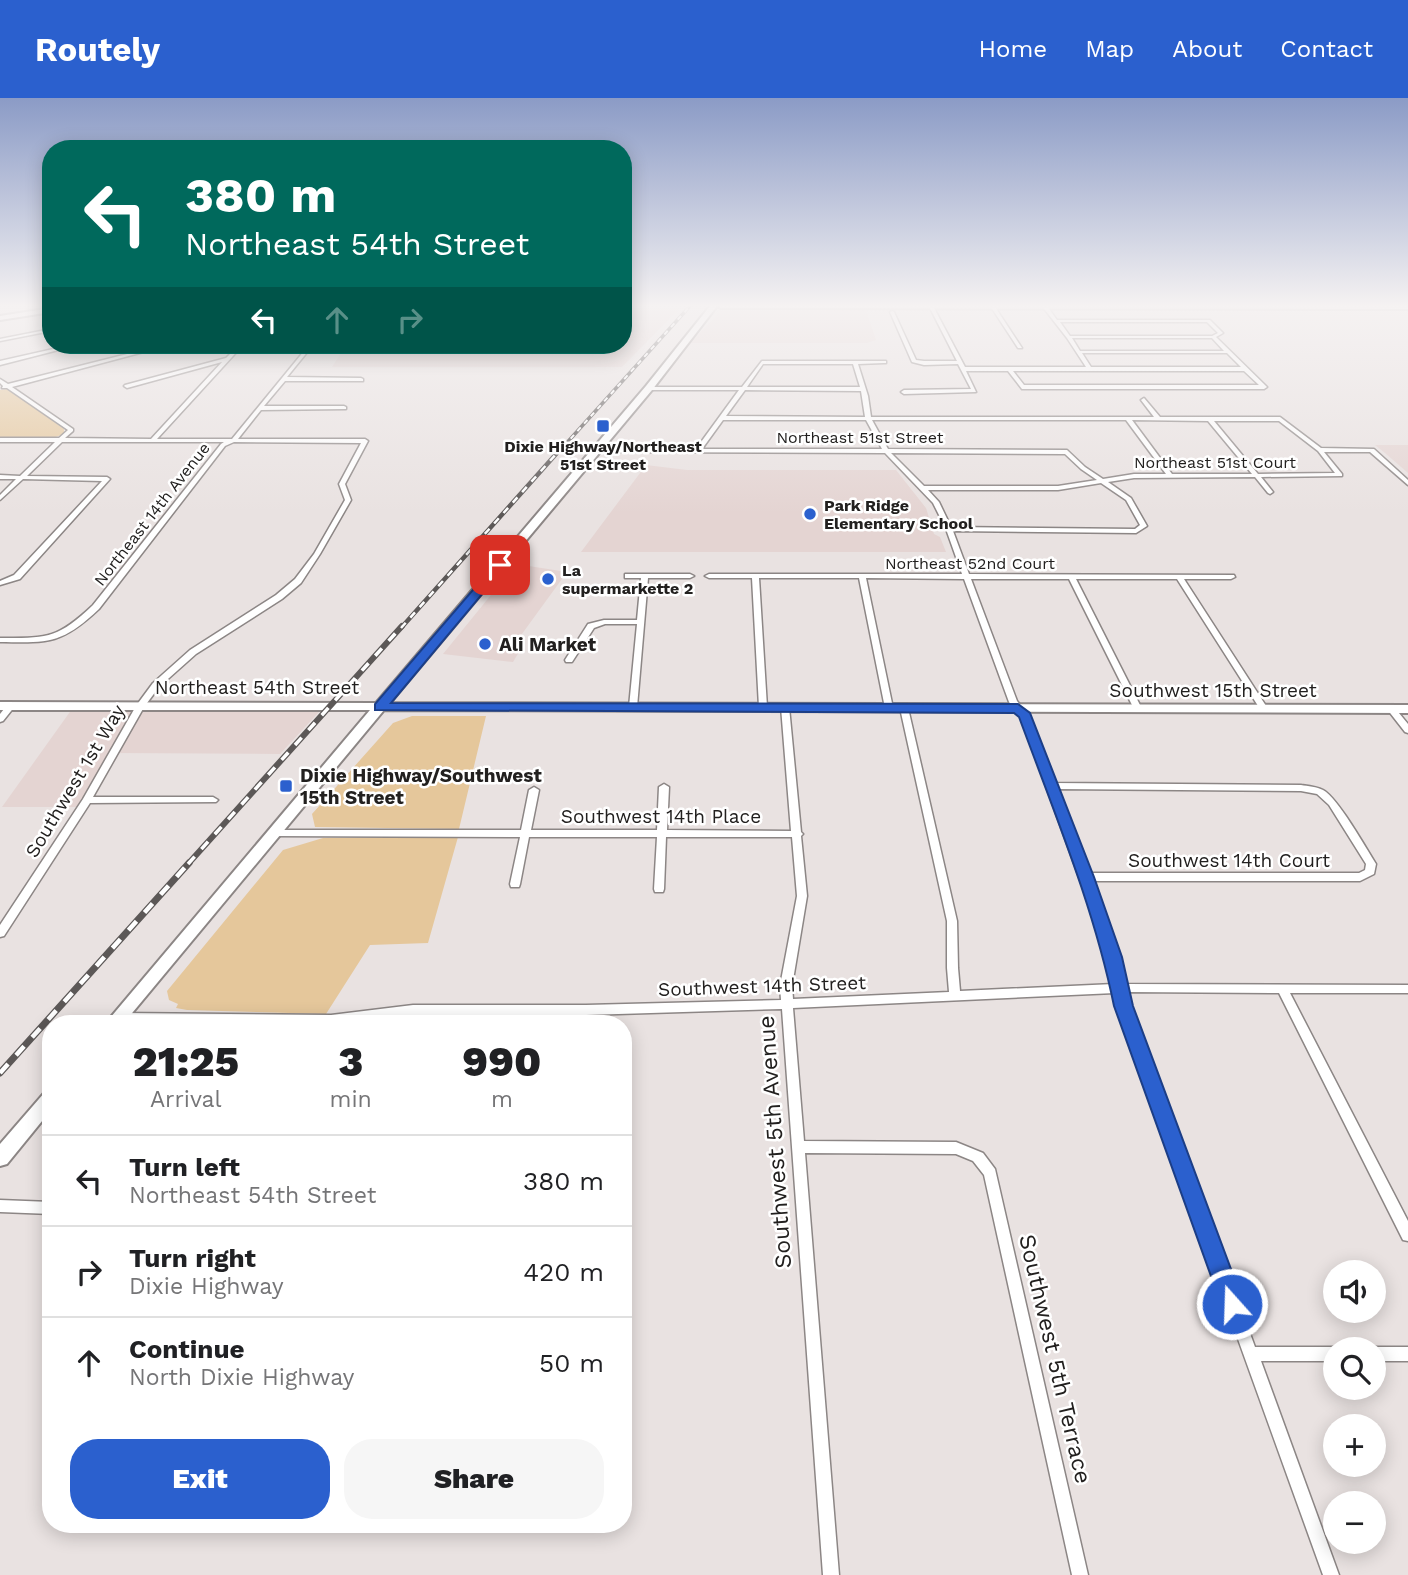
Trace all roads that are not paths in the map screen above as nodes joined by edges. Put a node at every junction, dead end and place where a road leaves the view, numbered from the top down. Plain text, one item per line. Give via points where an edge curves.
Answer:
1 (51, 375) edge
2 (168, 375) edge
3 (213, 375) edge
4 (287, 375) edge
5 (659, 375) edge
6 (752, 375) edge
7 (858, 375) edge
8 (967, 375) edge
9 (1014, 375) edge
10 (1252, 375) edge
11 (284, 379) junction
12 (361, 380) dead end
13 (0, 381) edge
14 (8, 386) junction
15 (127, 386) dead end
16 (0, 388) edge
17 (649, 388) junction
18 (741, 389) junction
19 (861, 389) junction
20 (904, 392) dead end
21 (1144, 400) dead end
22 (260, 408) junction
23 (344, 408) dead end
24 (721, 418) junction
25 (868, 418) junction
26 (1158, 418) junction
27 (1128, 419) junction
28 (1210, 419) junction
29 (0, 440) edge
30 (59, 440) junction
31 (153, 440) junction
32 (234, 440) junction
33 (698, 450) junction
34 (1320, 450) junction
35 (596, 451) junction
36 (886, 451) junction
37 (1170, 475) junction
38 (1255, 476) junction
39 (0, 477) edge
40 (23, 477) junction
41 (1103, 481) junction
42 (1408, 483) edge
43 (925, 488) junction
44 (1270, 492) dead end
45 (0, 498) edge
46 (950, 529) junction
47 (628, 576) dead end
48 (690, 576) dead end
49 (709, 576) dead end
50 (645, 577) junction
51 (755, 577) junction
52 (862, 577) junction
53 (967, 577) junction
54 (1072, 577) junction
55 (1179, 577) junction
56 (1231, 577) dead end
57 (2, 583) edge
58 (640, 622) junction
59 (0, 640) edge
60 (569, 660) dead end
61 (5, 706) edge
62 (141, 706) junction
63 (380, 707) junction
64 (633, 707) junction
65 (763, 707) junction
66 (785, 708) junction
67 (889, 708) junction
68 (904, 708) junction
69 (1018, 709) junction
70 (1138, 709) junction
71 (1264, 709) junction
72 (1391, 709) junction
73 (1408, 709) edge
74 (0, 719) edge
75 (1408, 730) edge
76 (1052, 786) junction
77 (664, 787) dead end
78 (534, 790) dead end
79 (87, 800) junction
80 (212, 800) dead end
81 (273, 833) junction
82 (525, 833) junction
83 (662, 833) junction
84 (798, 834) junction
85 (1086, 877) junction
86 (515, 884) dead end
87 (659, 889) dead end
88 (0, 933) edge
89 (1120, 988) junction
90 (1282, 988) junction
91 (1408, 989) edge
92 (956, 996) junction
93 (788, 1004) junction
94 (120, 1015) edge
95 (372, 1015) edge
96 (42, 1108) edge
97 (799, 1147) junction
98 (0, 1158) edge
99 (0, 1206) edge
100 (42, 1208) edge
101 (1408, 1235) edge
102 (1250, 1354) junction
103 (1323, 1354) edge
104 (1386, 1354) edge
105 (1408, 1354) edge
106 (831, 1575) edge
107 (1080, 1575) edge
108 (1331, 1575) edge

1 - 14 street
2 - 15 street
3 - 31 street
4 - 11 street, Northeast 14th Avenue
5 - 17 main road
6 - 18 street
7 - 19 street
8 - 20 street via 974,391
9 - 10 street via 1023,387 1264,387
11 - 12 street
11 - 22 street, Northeast 14th Avenue
13 - 14 street
14 - 16 street
14 - 30 street via 71,430
17 - 18 street
17 - 35 main road
18 - 19 street
18 - 24 street
19 - 25 street
21 - 26 street
22 - 23 street
22 - 32 street, Northeast 14th Avenue
24 - 25 street
24 - 33 street
25 - 27 street
25 - 36 street
26 - 27 street
26 - 28 street
27 - 37 street
28 - 34 street via 1280,419
28 - 38 street
29 - 30 street
30 - 31 street
30 - 40 street
31 - 32 street
32 - 59 street, Northeast 14th Avenue via 223,445 96,607 66,635
32 - 62 street, Southwest 1st Way via 365,441 342,484 348,500 306,572 279,597 177,664
33 - 35 street, Northeast 51st Street
33 - 36 street, Northeast 51st Street
34 - 38 street, Northeast 51st Court via 1339,475
34 - 42 street via 1372,450
35 - 63 main road
36 - 41 street, Northeast 51st Street via 1067,452
36 - 43 street
37 - 38 street, Northeast 51st Court
37 - 41 street, Northeast 51st Court
38 - 44 street
39 - 40 street
40 - 45 street
40 - 57 street via 107,479 18,577
41 - 43 street, Northeast 51st Court via 1058,488
41 - 46 street via 1129,499 1144,526 1136,531
43 - 46 street
46 - 53 street
47 - 50 street
48 - 50 street
49 - 51 street, Northeast 52nd Court
50 - 58 street
51 - 52 street, Northeast 52nd Court
51 - 65 street
52 - 53 street, Northeast 52nd Court
52 - 67 street
53 - 54 street, Northeast 52nd Court
53 - 69 street
54 - 55 street, Northeast 52nd Court
54 - 70 street
55 - 56 street, Northeast 52nd Court
55 - 71 street
58 - 60 street via 591,626
58 - 64 street
61 - 62 main road, Northeast 54th Street
61 - 74 street
62 - 63 main road, Northeast 54th Street
62 - 79 street, Southwest 1st Way
63 - 64 main road, Northeast 54th Street
63 - 81 main road
64 - 65 main road, Northeast 54th Street
65 - 66 main road, Northeast 54th Street
66 - 67 main road, Northeast 54th Street
66 - 84 street, Southwest 5th Avenue
67 - 68 main road, Northeast 54th Street
68 - 69 main road, Northeast 54th Street
68 - 92 street via 951,921 951,979
69 - 70 main road, Southwest 15th Street
69 - 76 street via 1025,716
70 - 71 main road, Southwest 15th Street
71 - 72 main road, Southwest 15th Street
72 - 73 main road, Southwest 15th Street
72 - 75 street
76 - 85 street
76 - 85 street, Southwest 14th Court via 1301,788 1321,792 1371,864 1370,872 1360,877
77 - 83 street
78 - 82 street
79 - 80 street
79 - 88 street, Southwest 1st Way
81 - 82 street, Southwest 14th Place
81 - 94 main road
82 - 83 street, Southwest 14th Place
82 - 86 street
83 - 84 street, Southwest 14th Place
83 - 87 street
84 - 93 street, Southwest 5th Avenue via 802,896 788,968
85 - 89 street
89 - 90 street, Southwest 14th Street
89 - 92 street, Southwest 14th Street
89 - 102 street
90 - 91 street, Southwest 14th Street
90 - 101 street
92 - 93 street, Southwest 14th Street
93 - 95 street, Southwest 14th Street via 413,1010
93 - 97 street, Southwest 5th Avenue
96 - 98 main road
97 - 106 street, Southwest 5th Avenue
97 - 107 street, Southwest 5th Terrace via 956,1148 978,1157 990,1174
99 - 100 street
102 - 103 street
102 - 108 street
104 - 105 street

